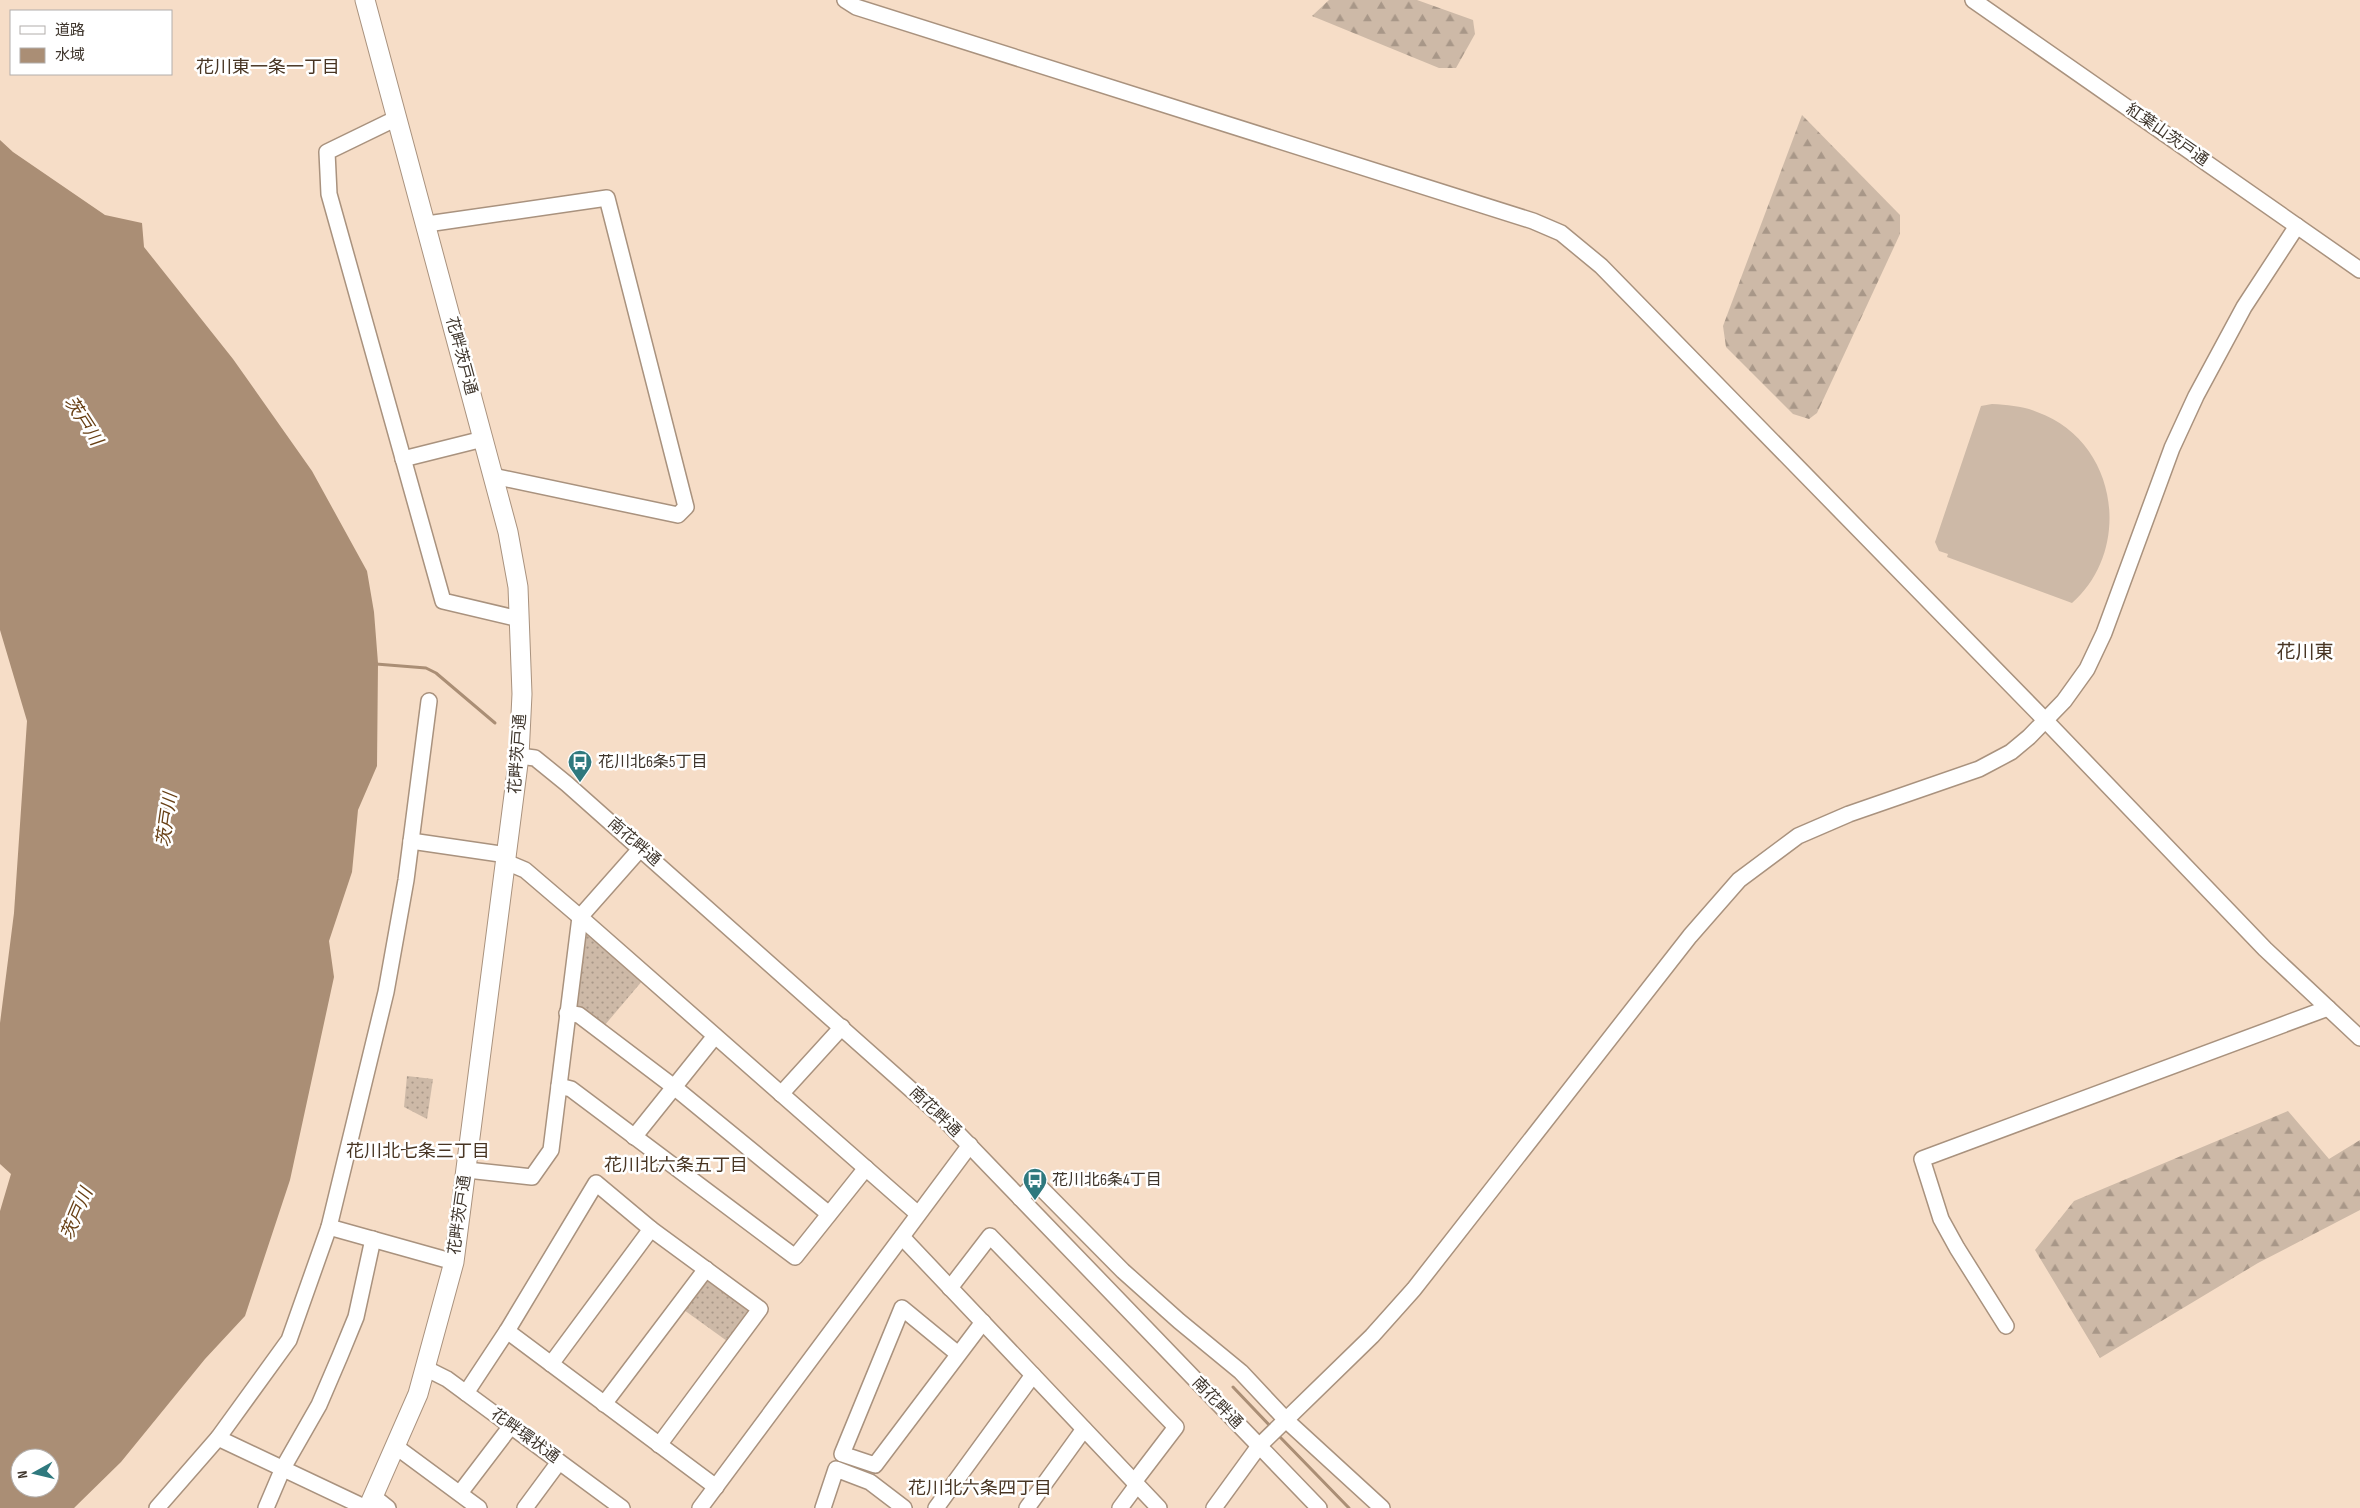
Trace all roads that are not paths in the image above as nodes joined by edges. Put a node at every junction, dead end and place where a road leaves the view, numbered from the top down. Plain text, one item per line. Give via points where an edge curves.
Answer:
1 (365, 0) edge
2 (844, 0) edge
3 (1973, 0) edge
4 (398, 118) junction
5 (427, 224) junction
6 (2297, 226) junction
7 (2360, 270) edge
8 (483, 439) junction
9 (403, 459) junction
10 (493, 476) junction
11 (519, 619) junction
12 (429, 701) dead end
13 (2046, 721) junction
14 (519, 756) junction
15 (411, 841) junction
16 (641, 848) junction
17 (507, 858) junction
18 (580, 917) junction
19 (2328, 1008) junction
20 (567, 1013) junction
21 (842, 1027) junction
22 (715, 1036) junction
23 (2360, 1038) edge
24 (559, 1086) junction
25 (674, 1087) junction
26 (781, 1094) junction
27 (634, 1136) junction
28 (970, 1145) junction
29 (866, 1168) junction
30 (467, 1170) junction
31 (1020, 1198) junction
32 (829, 1214) junction
33 (918, 1214) junction
34 (329, 1227) junction
35 (651, 1230) junction
36 (902, 1237) junction
37 (373, 1239) junction
38 (454, 1262) junction
39 (706, 1269) junction
40 (950, 1288) junction
41 (983, 1322) junction
42 (2006, 1326) dead end
43 (507, 1331) junction
44 (958, 1354) junction
45 (551, 1364) junction
46 (425, 1368) junction
47 (1033, 1375) junction
48 (466, 1393) junction
49 (604, 1404) junction
50 (1284, 1424) junction
51 (511, 1426) junction
52 (1084, 1429) junction
53 (218, 1438) junction
54 (1264, 1443) junction
55 (659, 1445) junction
56 (395, 1446) junction
57 (559, 1462) junction
58 (283, 1468) junction
59 (1136, 1484) junction
60 (716, 1487) junction
61 (460, 1493) junction
62 (369, 1504) edge
63 (158, 1508) edge
64 (266, 1508) edge
65 (388, 1508) edge
66 (480, 1508) edge
67 (525, 1508) edge
68 (622, 1508) edge
69 (700, 1508) edge
70 (822, 1508) edge
71 (904, 1508) edge
72 (936, 1508) edge
73 (1027, 1508) edge
74 (1120, 1508) edge
75 (1159, 1508) edge
76 (1214, 1508) edge
77 (1319, 1508) edge
78 (1382, 1508) edge

1 - 4 main road, 花畔茨戸通
2 - 13 street via 856,7 1533,221 1562,233 1600,266
3 - 6 street, 紅葉山茨戸通
4 - 5 main road, 花畔茨戸通
4 - 9 street via 327,152 329,194
5 - 8 main road, 花畔茨戸通
5 - 10 street via 607,198 686,507 678,515
6 - 7 street, 紅葉山茨戸通
6 - 13 street via 2244,307 2196,396 2172,448 2088,669
8 - 9 street
8 - 10 main road, 花畔茨戸通
9 - 11 street via 443,601
10 - 11 main road, 花畔茨戸通 via 508,532
11 - 14 main road, 花畔茨戸通 via 522,694
12 - 15 street
13 - 19 street via 2265,949
13 - 50 street via 2011,752 1978,769 1849,814 1798,836 1738,880 1708,913 1414,1288 1372,1336
14 - 16 street, 南花畔通 via 535,758
14 - 17 main road, 花畔茨戸通
15 - 17 street
15 - 34 street via 381,1017
16 - 18 street
16 - 21 street, 南花畔通
17 - 18 street
17 - 30 main road, 花畔茨戸通
18 - 20 street
18 - 22 street
19 - 23 street
19 - 42 street via 1922,1159 1941,1219
20 - 24 street
20 - 25 street via 579,1015
21 - 26 street
21 - 28 street, 南花畔通
22 - 25 street
22 - 26 street
24 - 27 street via 571,1089
24 - 30 street via 551,1150 532,1177
25 - 27 street
25 - 32 street
26 - 29 street
27 - 32 street via 795,1257
28 - 31 street, 南花畔通
28 - 33 street
29 - 32 street
29 - 33 street
30 - 38 main road, 花畔茨戸通
31 - 50 street via 1036,1183 1123,1271 1241,1372
31 - 54 street, 南花畔通
33 - 36 street
34 - 37 street
34 - 53 street via 289,1340
35 - 39 street
35 - 43 street via 596,1183
35 - 45 street
36 - 40 street
36 - 60 street
37 - 38 street
37 - 58 street via 356,1316 319,1405
38 - 46 main road, 花畔茨戸通
39 - 49 street
39 - 55 street via 760,1309
40 - 41 street
40 - 59 street via 990,1236 1176,1427
41 - 44 street
41 - 47 street
43 - 45 street
43 - 48 street
44 - 44 street via 874,1465 842,1454 902,1308
45 - 49 street
46 - 48 street, 花畔環状通 via 447,1378
46 - 56 main road, 花畔茨戸通 via 418,1394
47 - 52 street
47 - 72 street
48 - 51 street, 花畔環状通
49 - 55 street
50 - 54 street
50 - 78 street
51 - 57 street, 花畔環状通
51 - 61 street
52 - 59 street
52 - 73 street
53 - 58 street
53 - 63 street
54 - 76 street
54 - 77 street, 南花畔通
55 - 60 street
56 - 61 street
56 - 62 main road, 花畔茨戸通
57 - 67 street
57 - 68 street, 花畔環状通
58 - 62 street
58 - 64 street
59 - 74 street
59 - 75 street
60 - 69 street
61 - 66 street
62 - 65 street
70 - 71 street via 836,1469 870,1482

